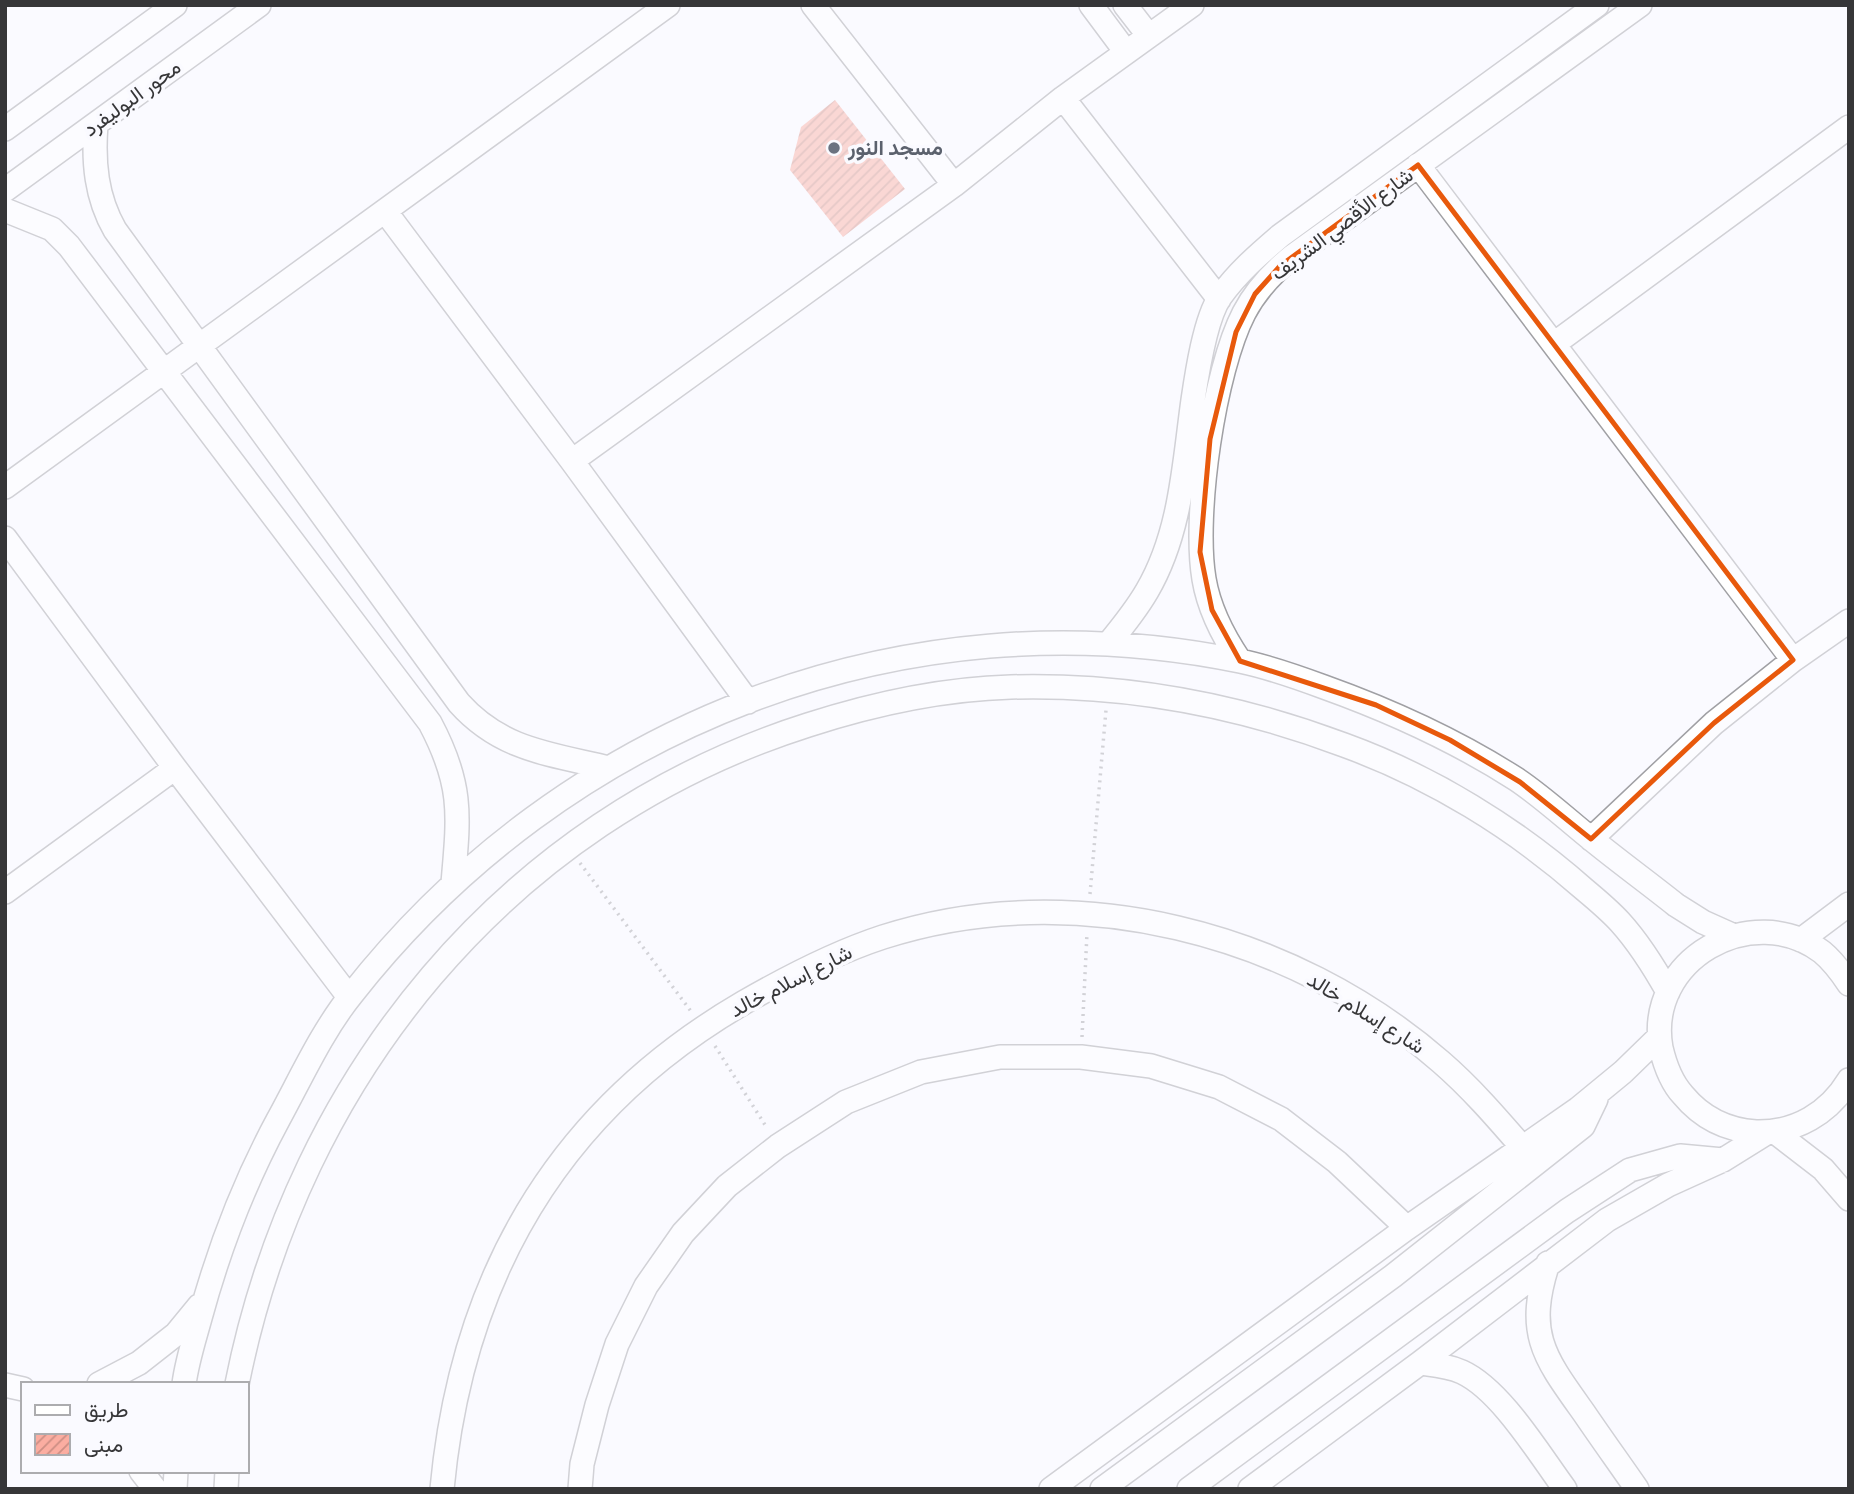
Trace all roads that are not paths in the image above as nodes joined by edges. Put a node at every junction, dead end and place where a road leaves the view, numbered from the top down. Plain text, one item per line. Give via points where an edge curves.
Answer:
1 (175, 5) edge
2 (260, 5) edge
3 (668, 5) edge
4 (813, 5) edge
5 (1091, 5) edge
6 (1125, 5) edge
7 (1192, 5) edge
8 (1597, 5) edge
9 (1640, 5) edge
10 (1149, 36) junction
11 (1126, 52) junction
12 (1063, 98) junction
13 (96, 124) junction
14 (1849, 128) edge
15 (5, 129) edge
16 (1418, 165) junction
17 (954, 185) junction
18 (5, 190) edge
19 (5, 211) edge
20 (384, 211) junction
21 (1219, 299) junction
22 (1555, 344) junction
23 (200, 345) junction
24 (166, 371) junction
25 (572, 461) junction
26 (5, 487) edge
27 (5, 538) edge
28 (1849, 621) edge
29 (1109, 643) junction
30 (1793, 660) junction
31 (1240, 661) junction
32 (748, 702) junction
33 (175, 768) junction
34 (609, 768) junction
35 (1591, 839) junction
36 (453, 883) junction
37 (5, 892) edge
38 (1849, 904) edge
39 (1839, 917) edge
40 (1732, 935) junction
41 (1801, 940) junction
42 (1849, 984) edge
43 (1668, 992) junction
44 (349, 997) junction
45 (1659, 1037) junction
46 (1849, 1080) edge
47 (1601, 1090) junction
48 (1772, 1132) junction
49 (1522, 1147) junction
50 (1723, 1160) junction
51 (1849, 1199) edge
52 (1407, 1228) junction
53 (1548, 1264) junction
54 (206, 1298) junction
55 (1420, 1363) junction
56 (103, 1382) edge
57 (184, 1382) edge
58 (237, 1382) edge
59 (143, 1473) edge
60 (155, 1489) edge
61 (442, 1489) edge
62 (580, 1489) edge
63 (1051, 1489) edge
64 (1102, 1489) edge
65 (1189, 1489) edge
66 (1250, 1489) edge
67 (1566, 1489) edge
68 (1637, 1489) edge

1 - 15 street
2 - 13 street, محور البوليفرد
3 - 20 street
4 - 17 street
5 - 11 street
6 - 10 street
7 - 10 street
8 - 21 street, شارع الأقصي الشريف via 1280,236
9 - 16 street, شارع الأقصي الشريف
10 - 11 street
11 - 12 street
12 - 17 street
12 - 21 street
13 - 18 street, محور البوليفرد
13 - 23 street via 96,170 105,213
14 - 22 street
16 - 22 street
16 - 31 street, شارع الأقصي الشريف via 1280,266 1255,294 1236,332 1210,439 1200,552 1212,610
17 - 25 street
19 - 24 street via 52,229
20 - 23 street
20 - 25 street
21 - 29 street, شارع الأقصي الشريف via 1197,371 1173,531 1148,590
22 - 30 street
23 - 24 street
23 - 34 street via 473,719 509,742
24 - 26 street
24 - 36 street via 430,723 454,780 458,811
25 - 32 street
27 - 33 street
28 - 30 street
29 - 31 street
29 - 32 street via 975,646 894,658 815,678
30 - 35 street via 1714,723
31 - 35 street via 1376,705 1450,740 1520,782
32 - 34 street via 663,738
33 - 37 street
33 - 44 street
34 - 36 street via 524,824
35 - 40 street via 1676,905
36 - 44 street
38 - 39 street
39 - 41 street
40 - 41 street via 1767,932
40 - 43 street via 1693,956
41 - 42 street via 1821,951
43 - 45 street
43 - 58 street via 1635,940 1607,909 1511,832 1438,787 1302,729 1231,709 1108,689 1009,687 924,695 845,713 777,735 649,794 532,875 431,975 332,1120 305,1171 262,1278
44 - 54 street via 307,1065 235,1208
45 - 47 street
45 - 48 street via 1664,1063 1693,1108 1716,1123 1742,1131
46 - 48 street via 1828,1107 1812,1118
47 - 49 street
47 - 64 street via 1583,1126 1394,1276
48 - 50 street
48 - 51 street via 1823,1169
49 - 52 street
49 - 61 street, شارع إسلام خالد via 1479,1097 1395,1026 1349,996 1249,949 1143,920 1088,913 1019,912 951,920 884,937 820,961 703,1027 605,1108 552,1173 508,1246 477,1324 453,1413
50 - 53 street via 1607,1220
50 - 65 street via 1680,1156 1630,1170 1567,1211
52 - 62 street via 1337,1162 1281,1119 1219,1087 1151,1066 1082,1057 1000,1057 921,1072 846,1102 778,1146 727,1186 682,1233 646,1286 617,1344 597,1405
52 - 63 street
53 - 55 street
53 - 68 street via 1537,1314 1549,1364
54 - 56 street via 176,1334 139,1363
54 - 57 street
55 - 66 street
55 - 67 street via 1463,1373 1482,1384
59 - 60 street

